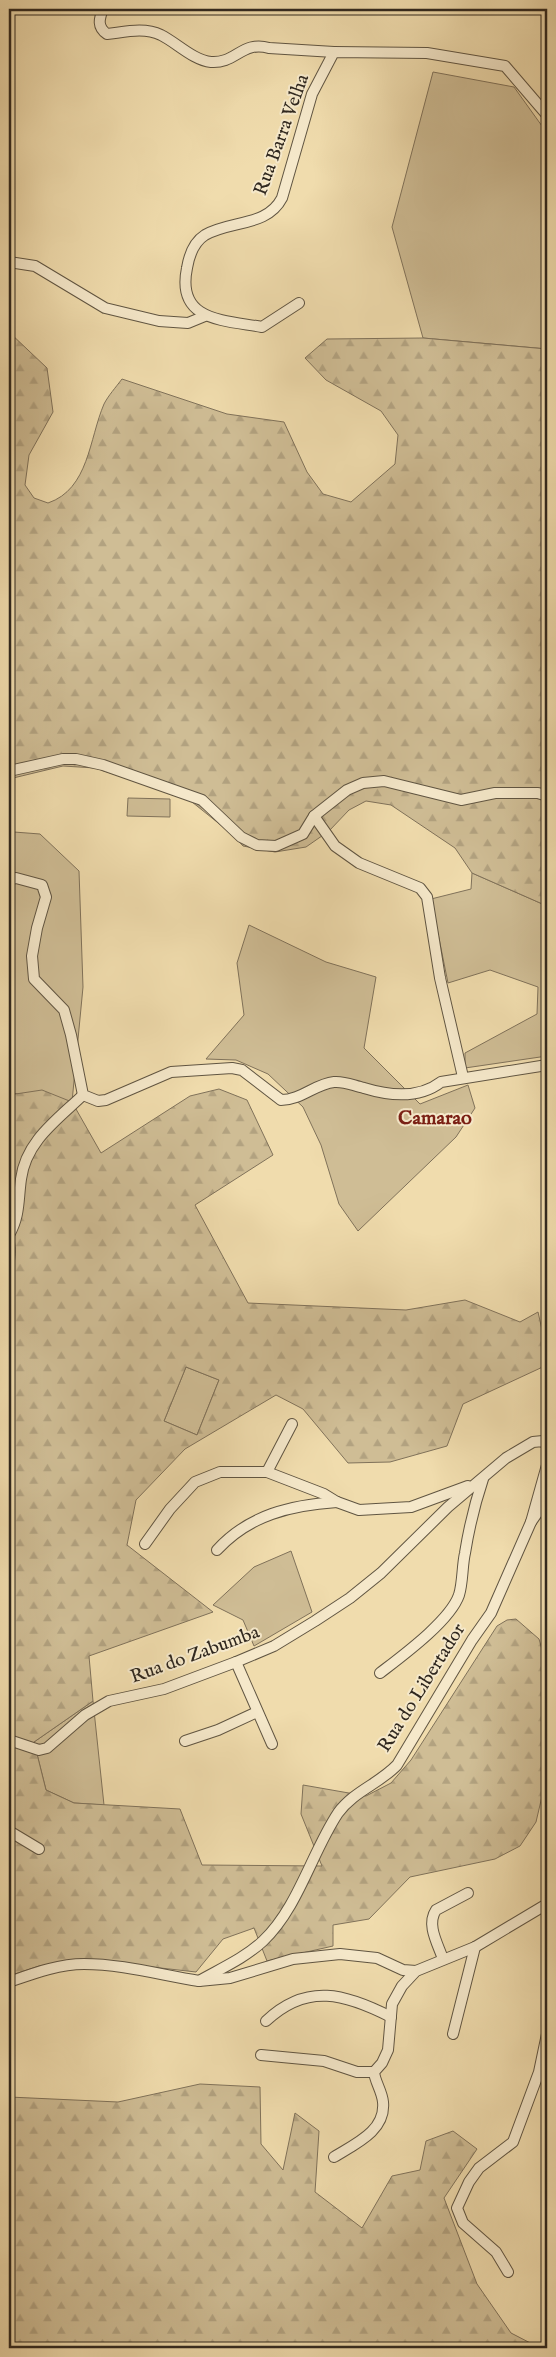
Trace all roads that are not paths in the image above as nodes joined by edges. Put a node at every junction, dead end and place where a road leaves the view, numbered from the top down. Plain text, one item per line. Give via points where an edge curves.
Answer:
1 (103, 9) edge
2 (334, 52) junction
3 (547, 115) edge
4 (9, 262) edge
5 (299, 303) dead end
6 (205, 316) junction
7 (9, 771) edge
8 (547, 796) edge
9 (314, 816) junction
10 (9, 880) edge
11 (547, 1065) edge
12 (463, 1077) junction
13 (83, 1096) junction
14 (9, 1235) edge
15 (292, 1424) dead end
16 (547, 1446) edge
17 (547, 1465) edge
18 (267, 1472) junction
19 (480, 1481) junction
20 (547, 1499) edge
21 (337, 1502) junction
22 (531, 1522) junction
23 (145, 1544) dead end
24 (217, 1550) dead end
25 (236, 1662) junction
26 (380, 1673) dead end
27 (258, 1712) junction
28 (9, 1740) edge
29 (185, 1741) dead end
30 (272, 1744) dead end
31 (9, 1831) edge
32 (39, 1849) dead end
33 (468, 1893) dead end
34 (547, 1904) edge
35 (475, 1947) junction
36 (443, 1959) junction
37 (416, 1971) junction
38 (198, 1981) junction
39 (9, 1982) edge
40 (391, 2017) junction
41 (266, 2021) dead end
42 (453, 2034) dead end
43 (547, 2034) edge
44 (261, 2055) dead end
45 (374, 2072) junction
46 (543, 2072) edge
47 (334, 2157) dead end
48 (508, 2272) dead end

1 - 2 street via 100,25 107,34 151,32 208,61 222,61 258,45
2 - 3 street via 426,53 505,66
2 - 6 street, Rua Barra Velha via 312,94 276,209 204,236 190,253 183,285 189,303
4 - 6 street via 35,266 105,308 159,321 188,323
5 - 6 street via 262,327
7 - 9 street via 63,759 103,765 202,800 236,834 257,845 284,844 303,834
8 - 9 street via 495,793 461,800 384,781 363,783 347,790
9 - 12 street via 335,846 358,863 420,888 427,897 440,978
10 - 13 street via 16,878 42,885 46,897 32,956 34,979 64,1010
11 - 12 street
12 - 13 street via 414,1094 379,1093 334,1082 281,1100 242,1070 218,1068 171,1072 106,1100
13 - 14 street via 41,1134 27,1155 21,1178 19,1213
15 - 18 street
16 - 19 street, Rua do Zabumba via 543,1441 519,1448
17 - 22 street
18 - 21 street
18 - 23 street via 220,1472 195,1482 170,1509
19 - 21 street via 411,1507 359,1510
19 - 25 street, Rua do Zabumba via 350,1598 274,1646
19 - 26 street via 459,1595 436,1625
20 - 22 street
21 - 24 street via 280,1510 259,1518 231,1535
22 - 38 street, Rua do Libertador via 491,1613 397,1765 353,1796 338,1813 283,1917 264,1941
25 - 27 street
25 - 28 street, Rua do Zabumba via 164,1689 109,1701 85,1715 47,1748 39,1750
27 - 29 street
27 - 30 street
31 - 32 street
33 - 36 street via 432,1915 431,1926
34 - 35 street
35 - 36 street
35 - 42 street
36 - 37 street
37 - 38 street via 403,1970 377,1958 340,1954 293,1958 230,1978
37 - 40 street via 392,2004
38 - 39 street via 82,1964 40,1971
40 - 41 street via 365,2004 338,1997 315,1996 281,2006
40 - 45 street via 388,2050
43 - 46 street
44 - 45 street via 324,2061 358,2072
45 - 47 street via 383,2104 376,2127
46 - 48 street via 512,2142 479,2168 457,2208 463,2223 496,2252

